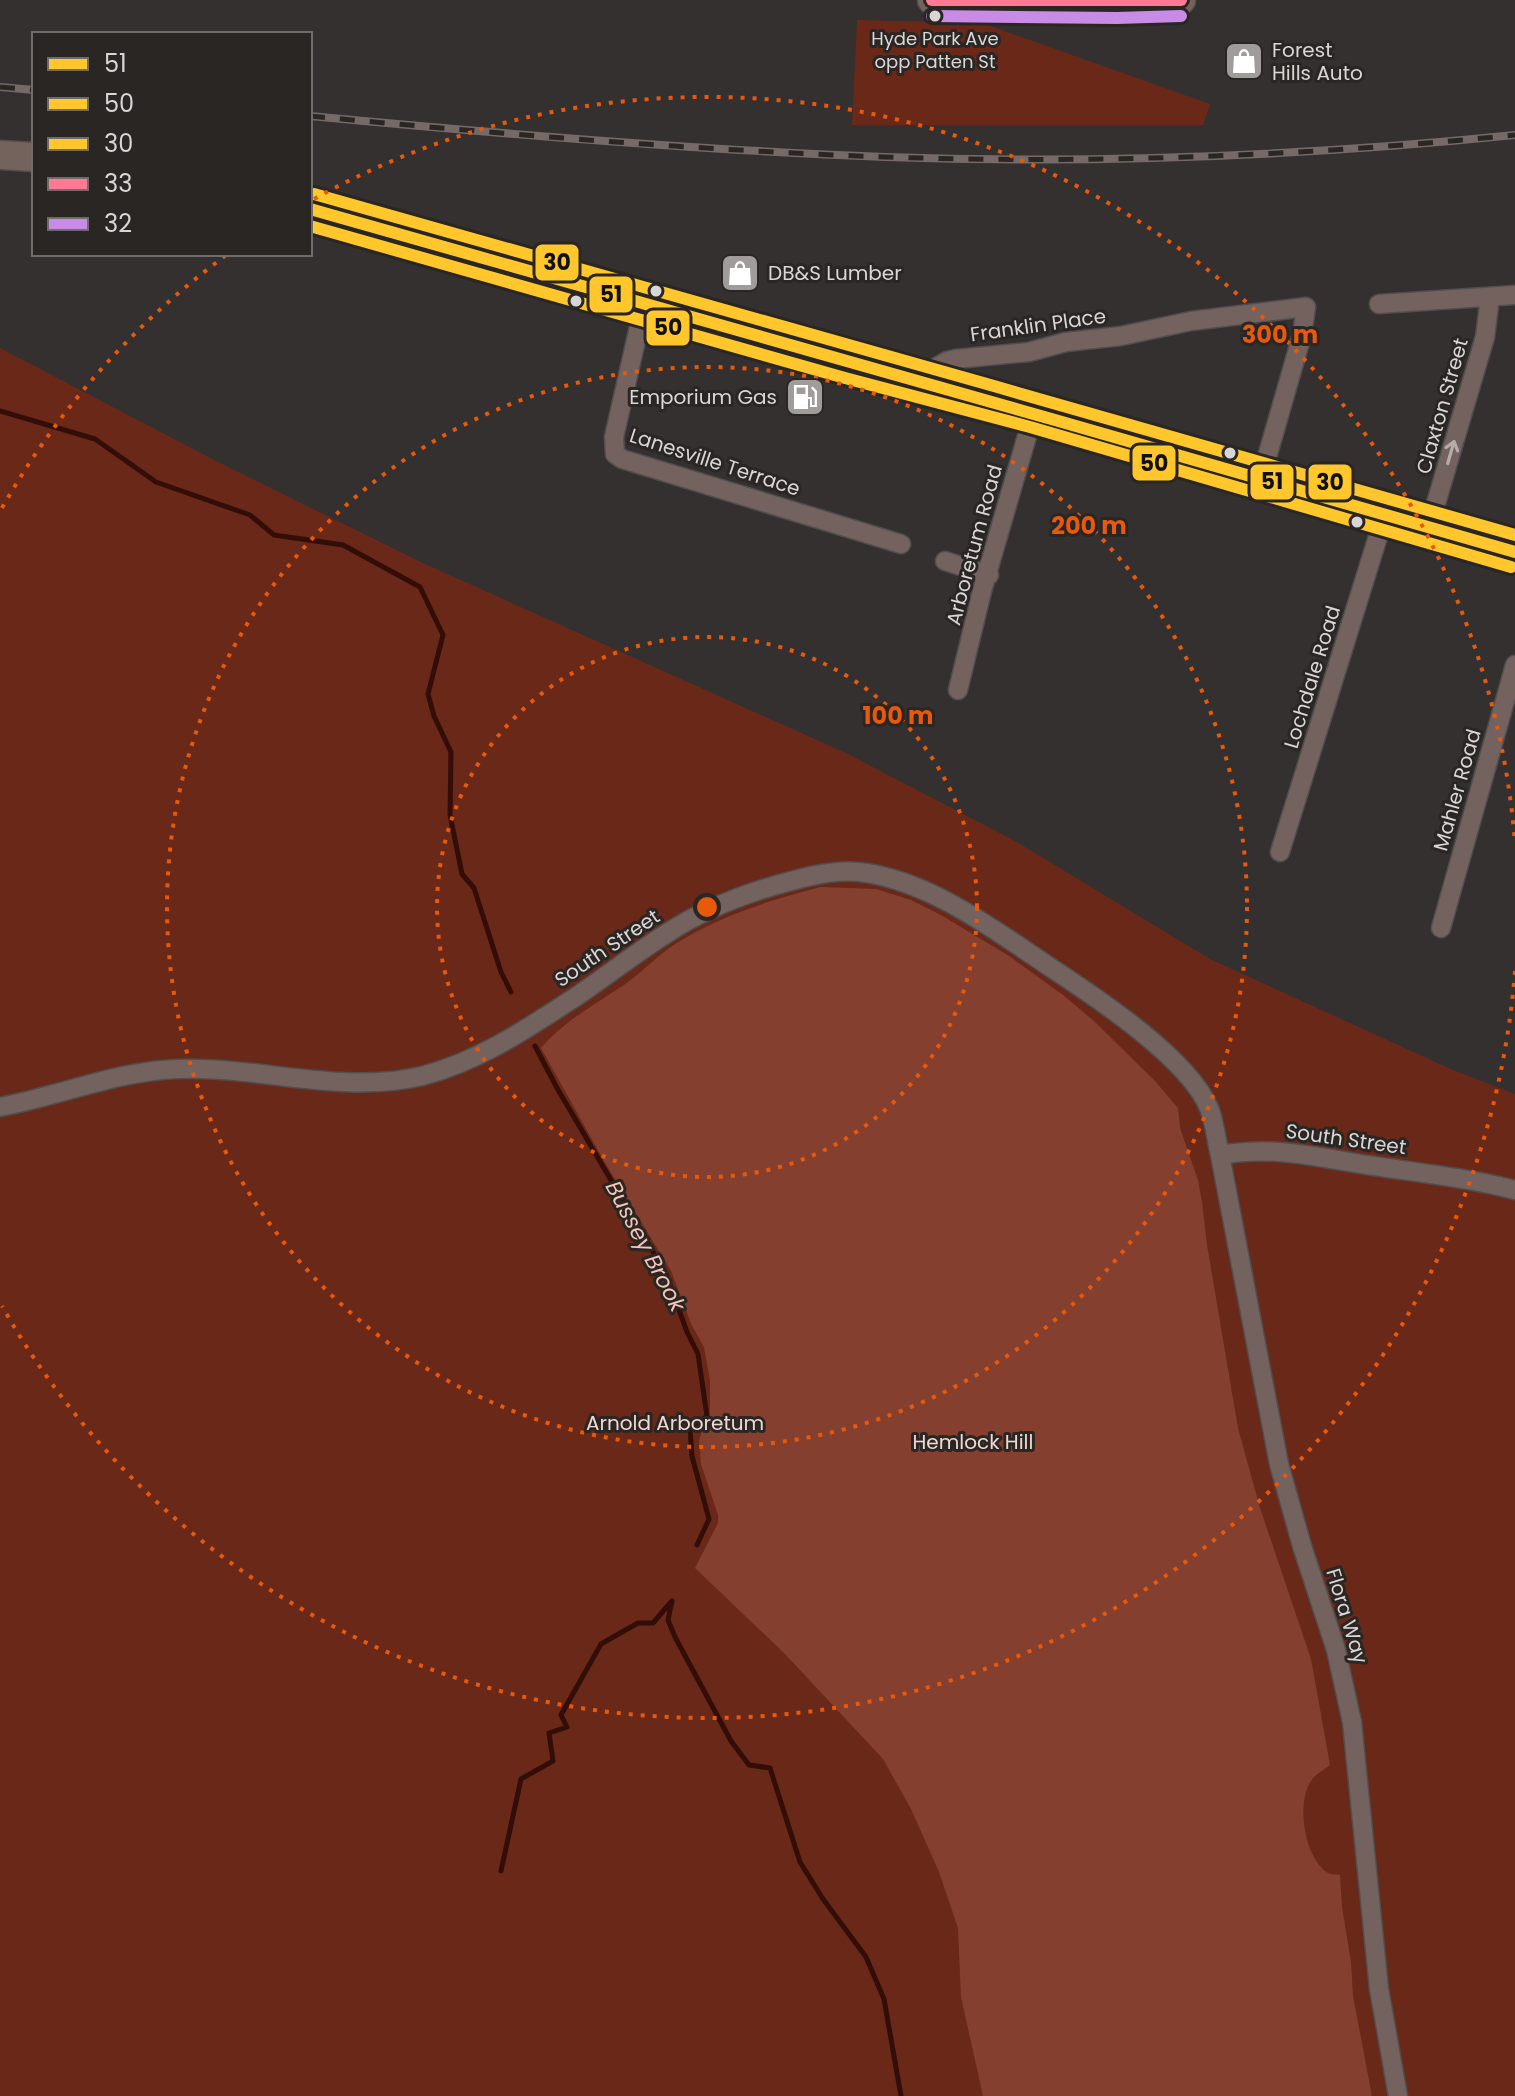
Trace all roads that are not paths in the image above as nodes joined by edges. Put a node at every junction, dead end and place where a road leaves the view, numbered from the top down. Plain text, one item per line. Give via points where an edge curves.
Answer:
1 (932, 0) edge
2 (963, 0) edge
3 (1181, 0) edge
4 (0, 155) edge
5 (32, 157) edge
6 (312, 210) edge
7 (1515, 295) edge
8 (1490, 297) junction
9 (1379, 304) dead end
10 (644, 305) junction
11 (915, 380) junction
12 (1034, 412) junction
13 (1261, 478) junction
14 (1385, 514) junction
15 (1429, 527) junction
16 (901, 544) dead end
17 (1515, 552) edge
18 (945, 561) dead end
19 (989, 575) junction
20 (1515, 665) edge
21 (958, 690) dead end
22 (1280, 852) dead end
23 (1441, 928) dead end
24 (0, 1107) edge
25 (1220, 1155) junction
26 (1515, 1190) edge
27 (1398, 2096) edge

1 - 2 main road
2 - 3 main road
4 - 5 main road
6 - 10 main road
7 - 8 street
8 - 9 street
15 -> 8 street, Claxton Street via 1485,337
10 - 11 main road
10 - 16 street, Lanesville Terrace via 614,437 615,454
11 - 12 main road
11 - 13 street, Franklin Place via 956,359 1306,307
12 - 13 main road
12 - 19 street, Arboretum Road
13 - 14 main road
14 - 15 main road
14 - 22 street, Lochdale Road
15 - 17 main road
18 - 19 street
19 - 21 street, Arboretum Road
20 - 23 street, Mahler Road
24 - 25 street, South Street via 104,1079 174,1069 330,1081 422,1076 516,1036 705,911 787,882 856,872 897,881 972,916 1130,1025 1198,1090 1208,1107
25 - 26 street, South Street via 1302,1152
25 - 27 street, Flora Way via 1282,1474 1349,1710 1379,1989

